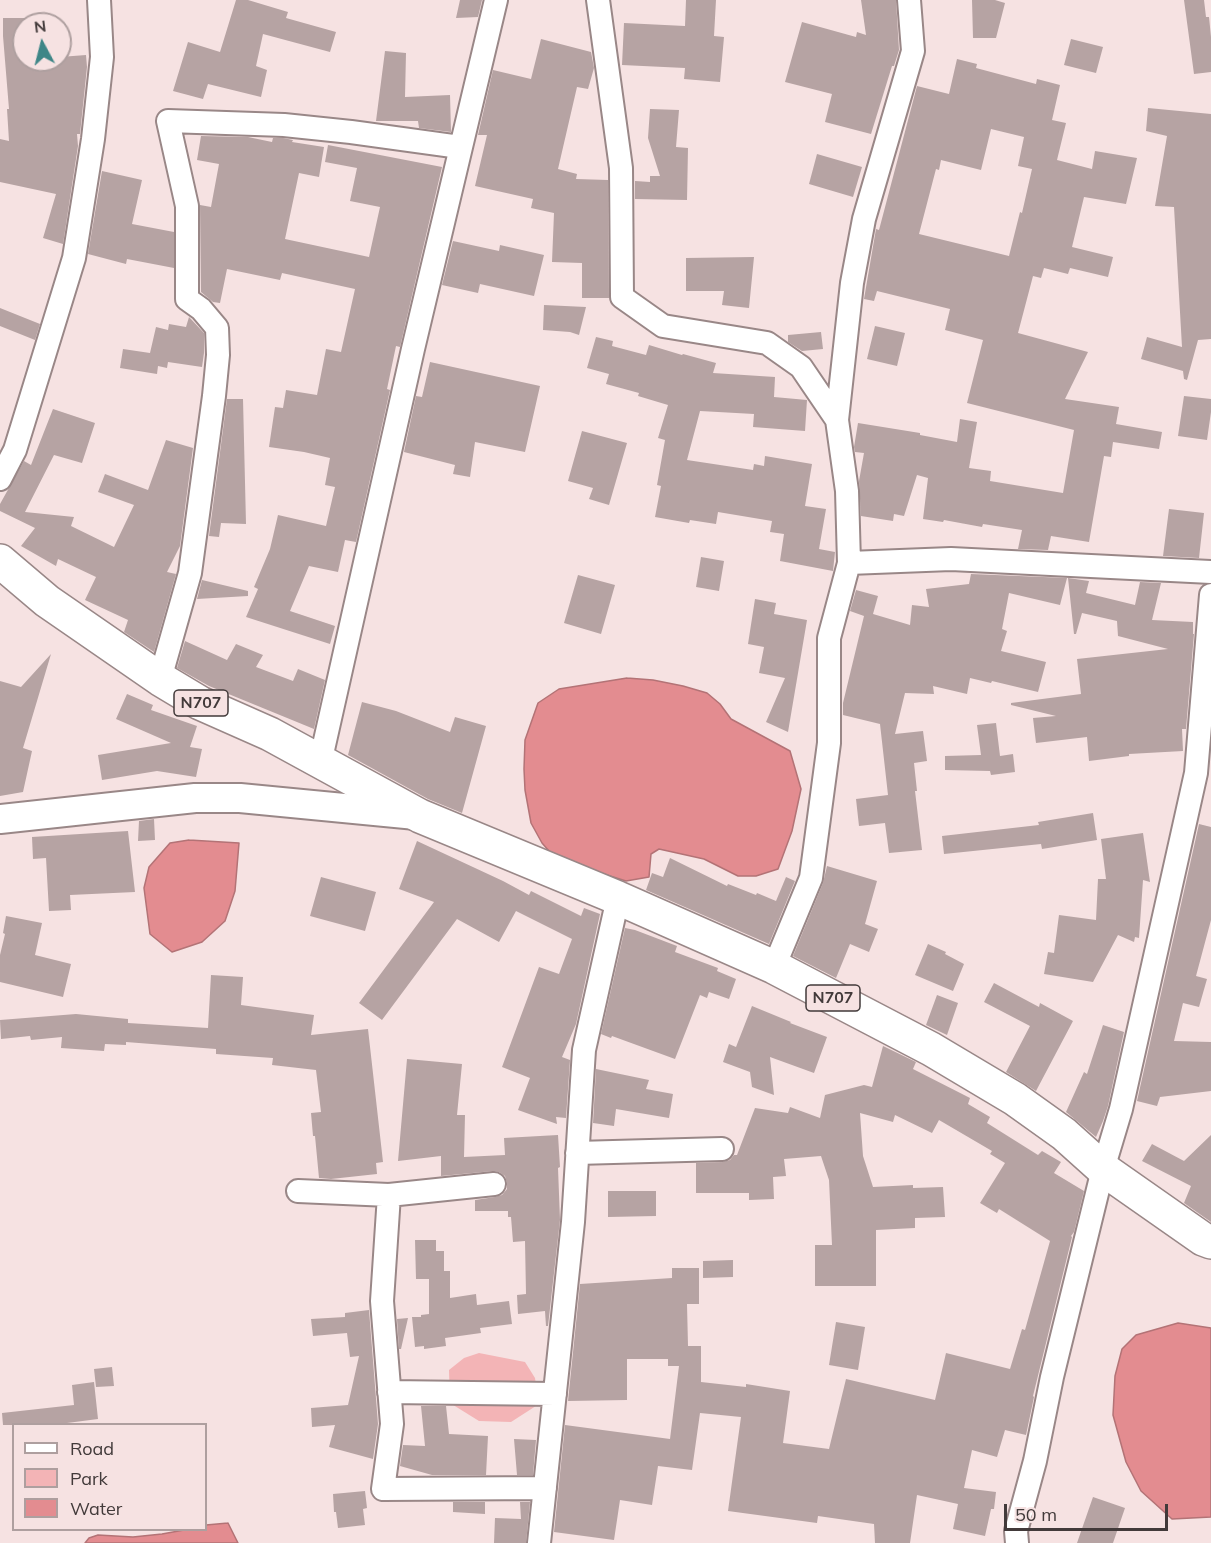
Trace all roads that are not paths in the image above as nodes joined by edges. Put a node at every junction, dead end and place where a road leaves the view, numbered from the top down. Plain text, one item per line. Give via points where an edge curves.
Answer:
1 (99, 0) edge
2 (496, 0) edge
3 (598, 0) edge
4 (909, 0) edge
5 (460, 147) junction
6 (837, 420) junction
7 (0, 479) edge
8 (0, 561) edge
9 (849, 564) junction
10 (1211, 572) edge
11 (1211, 595) edge
12 (160, 679) junction
13 (320, 763) junction
14 (420, 816) junction
15 (1, 823) edge
16 (618, 898) junction
17 (774, 967) junction
18 (722, 1149) dead end
19 (577, 1153) junction
20 (1103, 1169) junction
21 (494, 1184) dead end
22 (298, 1191) dead end
23 (389, 1195) junction
24 (1211, 1242) edge
25 (389, 1392) junction
26 (555, 1394) junction
27 (545, 1488) junction
28 (539, 1543) edge
29 (1017, 1543) edge

1 - 7 street via 102,57 74,258 15,450
2 - 5 street
3 - 6 street via 621,168 622,297 663,326 767,343 801,367
4 - 6 street via 913,51 864,219 852,283
5 - 12 street via 284,125 168,121 187,206 187,299 217,328 218,355 190,573
5 - 13 street
6 - 9 street via 847,490
8 - 12 highway, N707 via 47,601
9 - 10 street via 951,559
9 - 17 street via 829,638 829,743 811,878
11 - 20 street via 1196,773 1121,1109
12 - 13 highway, N707
13 - 14 highway, N707
14 - 15 street via 207,798
14 - 16 highway, N707
16 - 17 highway, N707
16 - 19 street via 584,1050
17 - 20 highway, N707 via 931,1049 1015,1099 1064,1134
18 - 19 street
19 - 26 street
20 - 24 highway, N707
20 - 29 street via 1016,1531
21 - 23 street
22 - 23 street
23 - 25 street via 382,1302
25 - 26 street
25 - 27 street via 392,1424 383,1489
26 - 27 street
27 - 28 street

